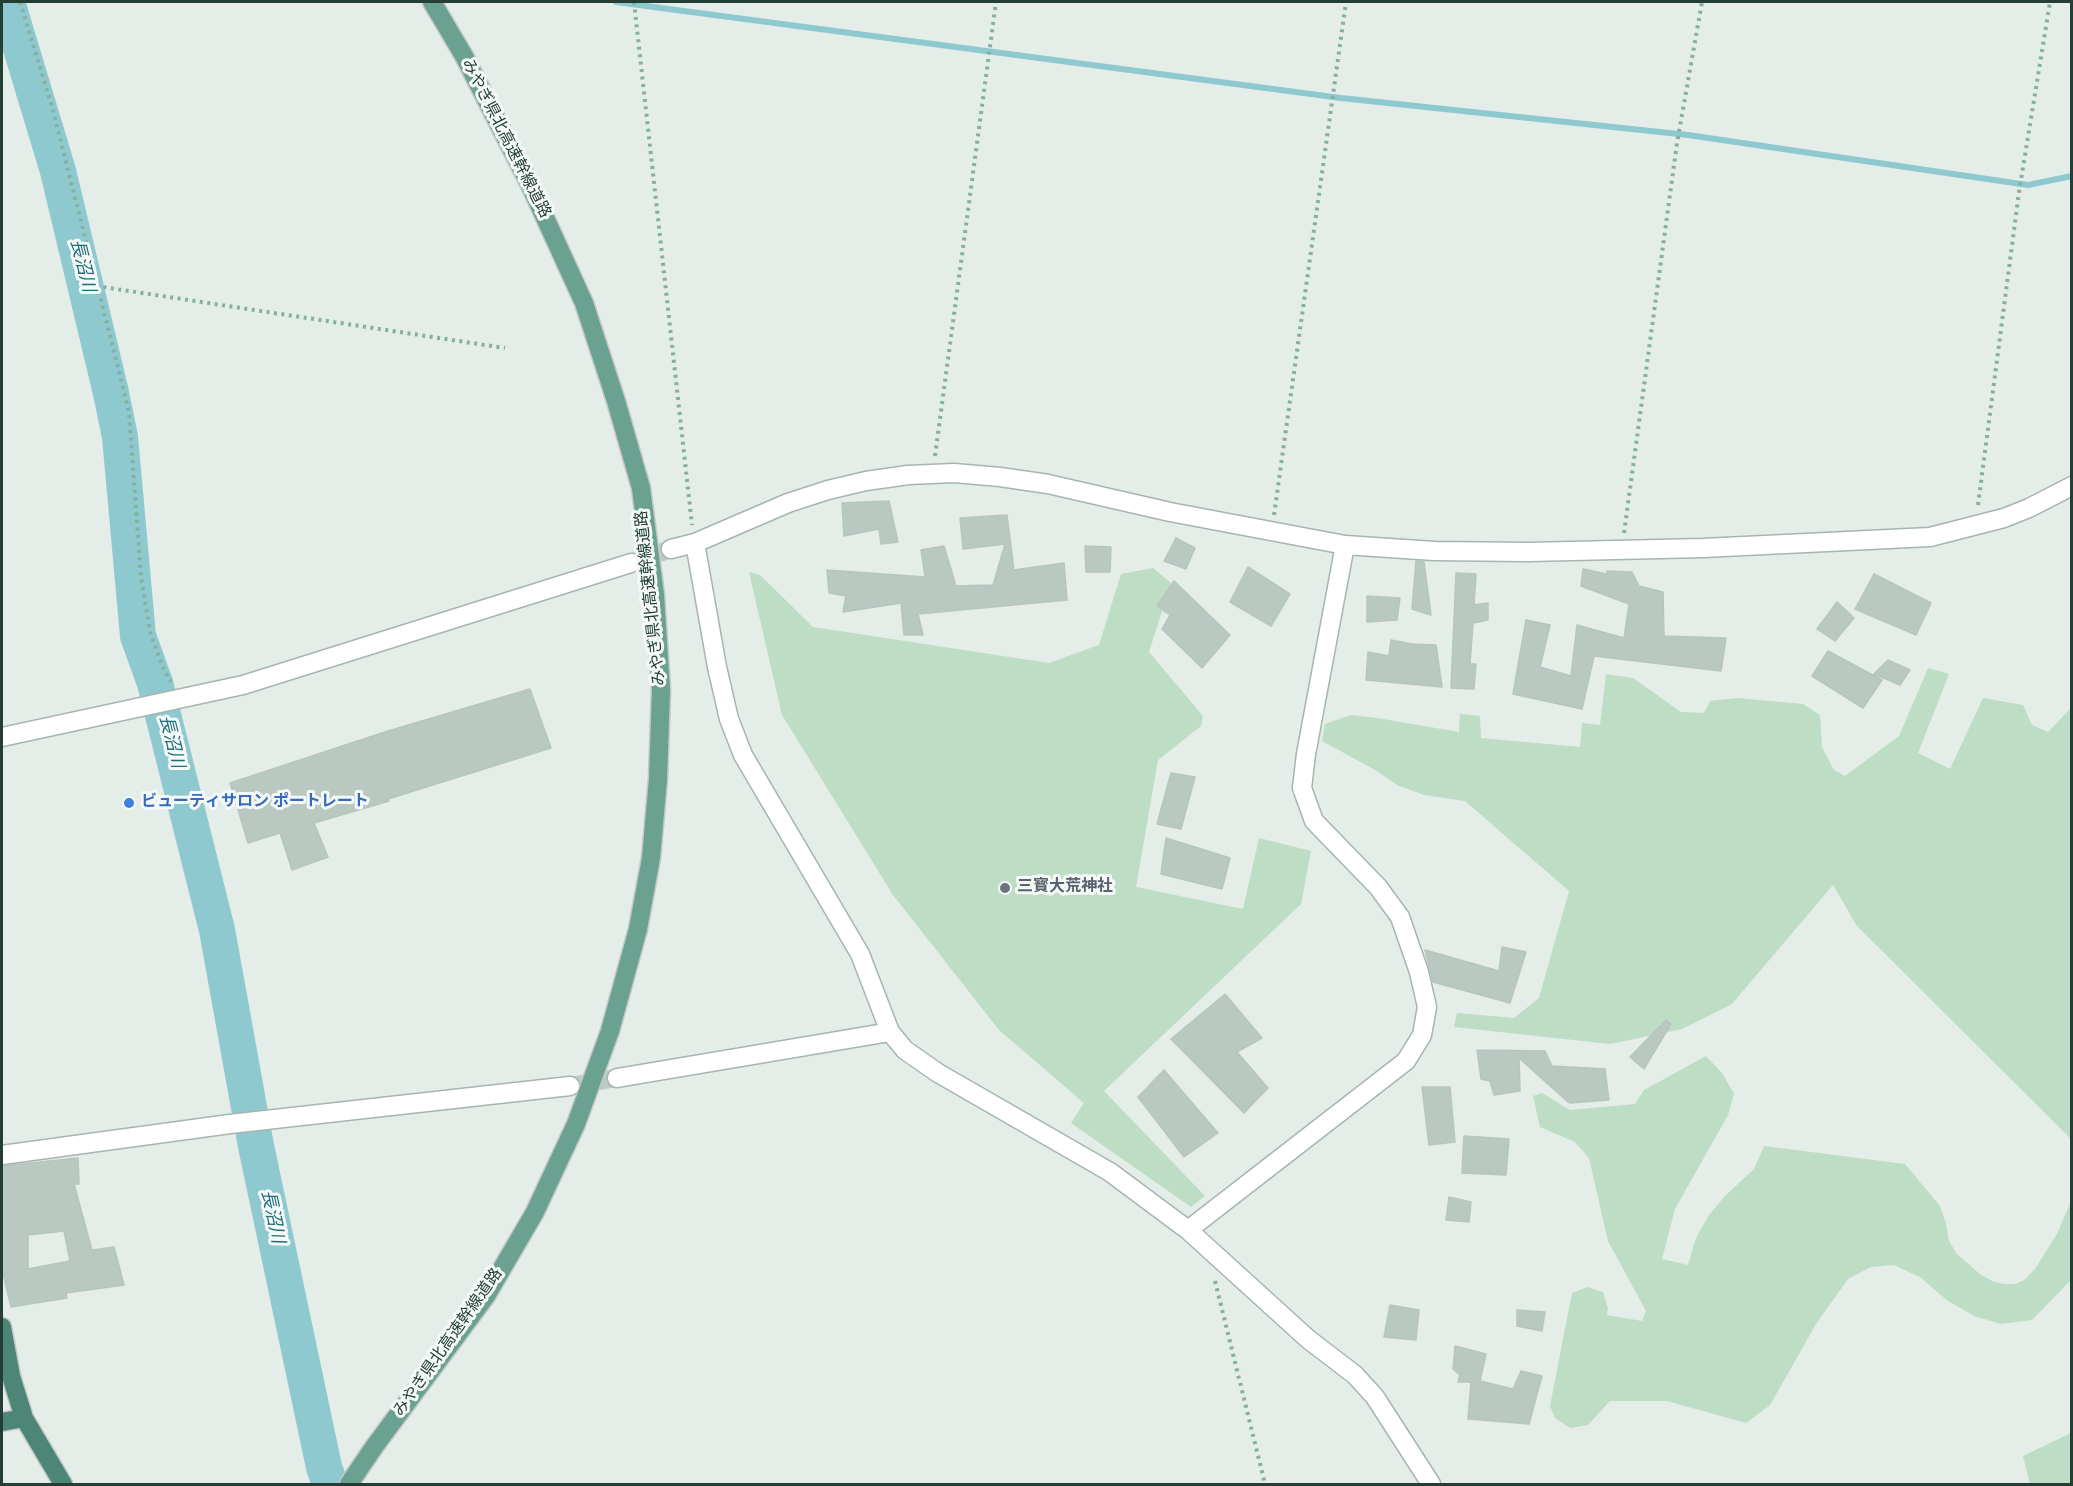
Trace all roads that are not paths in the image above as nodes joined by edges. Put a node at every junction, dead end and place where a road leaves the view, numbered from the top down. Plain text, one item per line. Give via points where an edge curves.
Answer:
1 (432, 2) edge
2 (2072, 486) edge
3 (695, 543) junction
4 (1346, 545) junction
5 (671, 549) tunnel mouth
6 (631, 563) tunnel mouth
7 (2, 737) edge
8 (890, 1032) junction
9 (617, 1078) tunnel mouth
10 (570, 1086) tunnel mouth
11 (2, 1155) edge
12 (1188, 1230) junction
13 (2, 1327) edge
14 (24, 1418) junction
15 (2, 1422) edge
16 (63, 1485) edge
17 (349, 1485) edge
18 (1431, 1485) edge

1 - 17 main road, みやぎ県北高速幹線道路 via 531,187 584,303 616,401 641,489 654,595 661,690 658,779 651,858 638,928 610,1030 576,1124 535,1212 486,1296
2 - 4 street via 2029,508 1975,527 1930,537 1528,552
3 - 4 street via 828,490 908,475 954,473 1048,484
3 - 5 street
3 - 8 street via 729,719 740,746 860,954
4 - 12 street via 1302,788 1314,821 1378,887 1400,917 1427,1007 1422,1035 1406,1061
6 - 7 street via 243,685
8 - 9 street
8 - 12 street via 905,1050 938,1073 1110,1172
10 - 11 street via 269,1119
12 - 18 street via 1308,1339 1355,1375 1375,1397
13 - 14 highway
14 - 15 highway
14 - 16 highway

